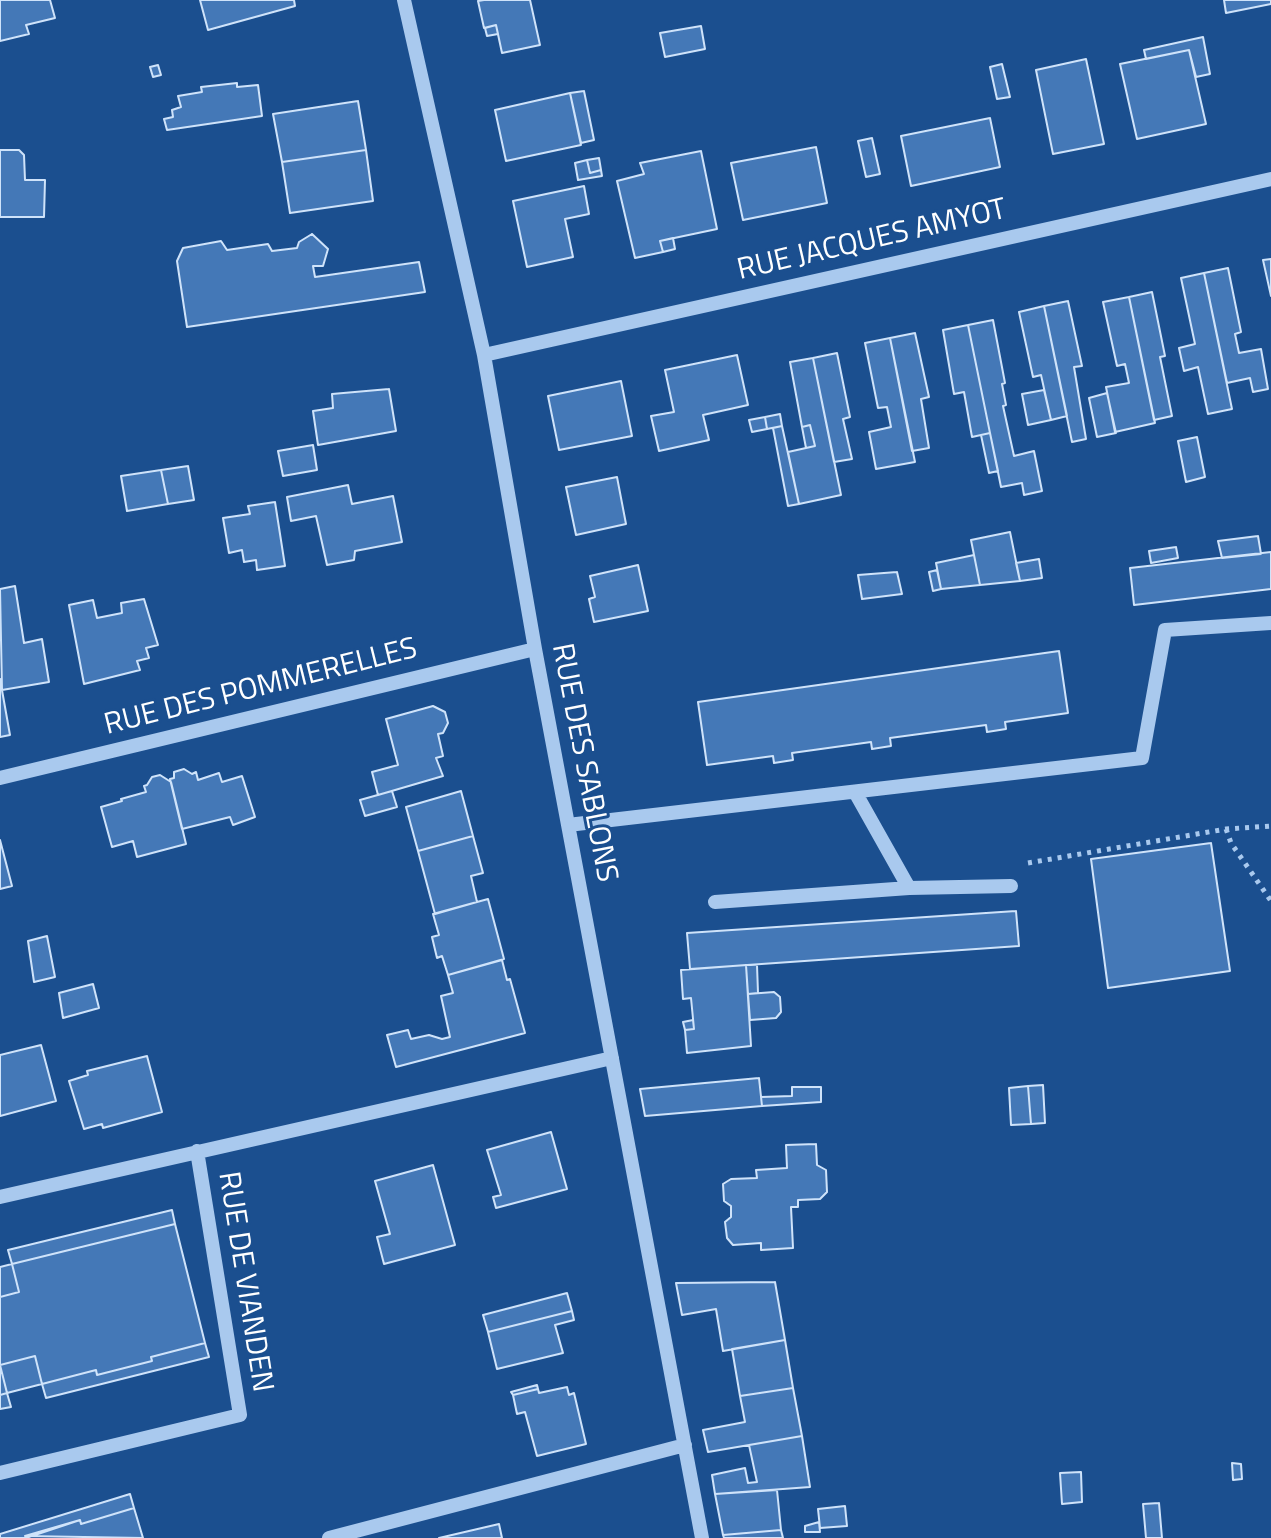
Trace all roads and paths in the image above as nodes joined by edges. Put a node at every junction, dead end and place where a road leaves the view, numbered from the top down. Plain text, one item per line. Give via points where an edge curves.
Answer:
1 (404, 0) edge
2 (1271, 179) edge
3 (484, 355) junction
4 (1271, 623) edge
5 (535, 649) junction
6 (0, 778) edge
7 (855, 792) junction
8 (568, 825) junction
9 (1271, 826) edge
10 (1226, 829) junction
11 (1020, 864) dead end
12 (1011, 886) dead end
13 (909, 888) junction
14 (1271, 901) edge
15 (715, 902) dead end
16 (612, 1058) junction
17 (197, 1151) junction
18 (0, 1197) edge
19 (685, 1445) junction
20 (0, 1473) edge
21 (329, 1538) edge
22 (702, 1538) edge

1 - 3 street, RUE DES SABLONS
2 - 3 street, RUE JACQUES AMYOT
3 - 5 street, RUE DES SABLONS
4 - 7 street via 1165,630 1142,758
5 - 6 street, RUE DES POMMERELLES
5 - 8 street, RUE DES SABLONS
7 - 8 street
7 - 13 street
8 - 16 street, RUE DES SABLONS
9 - 10 path
10 - 11 path
10 - 14 path
12 - 13 street
13 - 15 street
16 - 17 street, RUE DE VIANDEN
16 - 19 street, RUE DES SABLONS
17 - 18 street, RUE DE VIANDEN
17 - 20 street, RUE DE VIANDEN via 240,1415
19 - 21 street
19 - 22 street, RUE DES SABLONS

